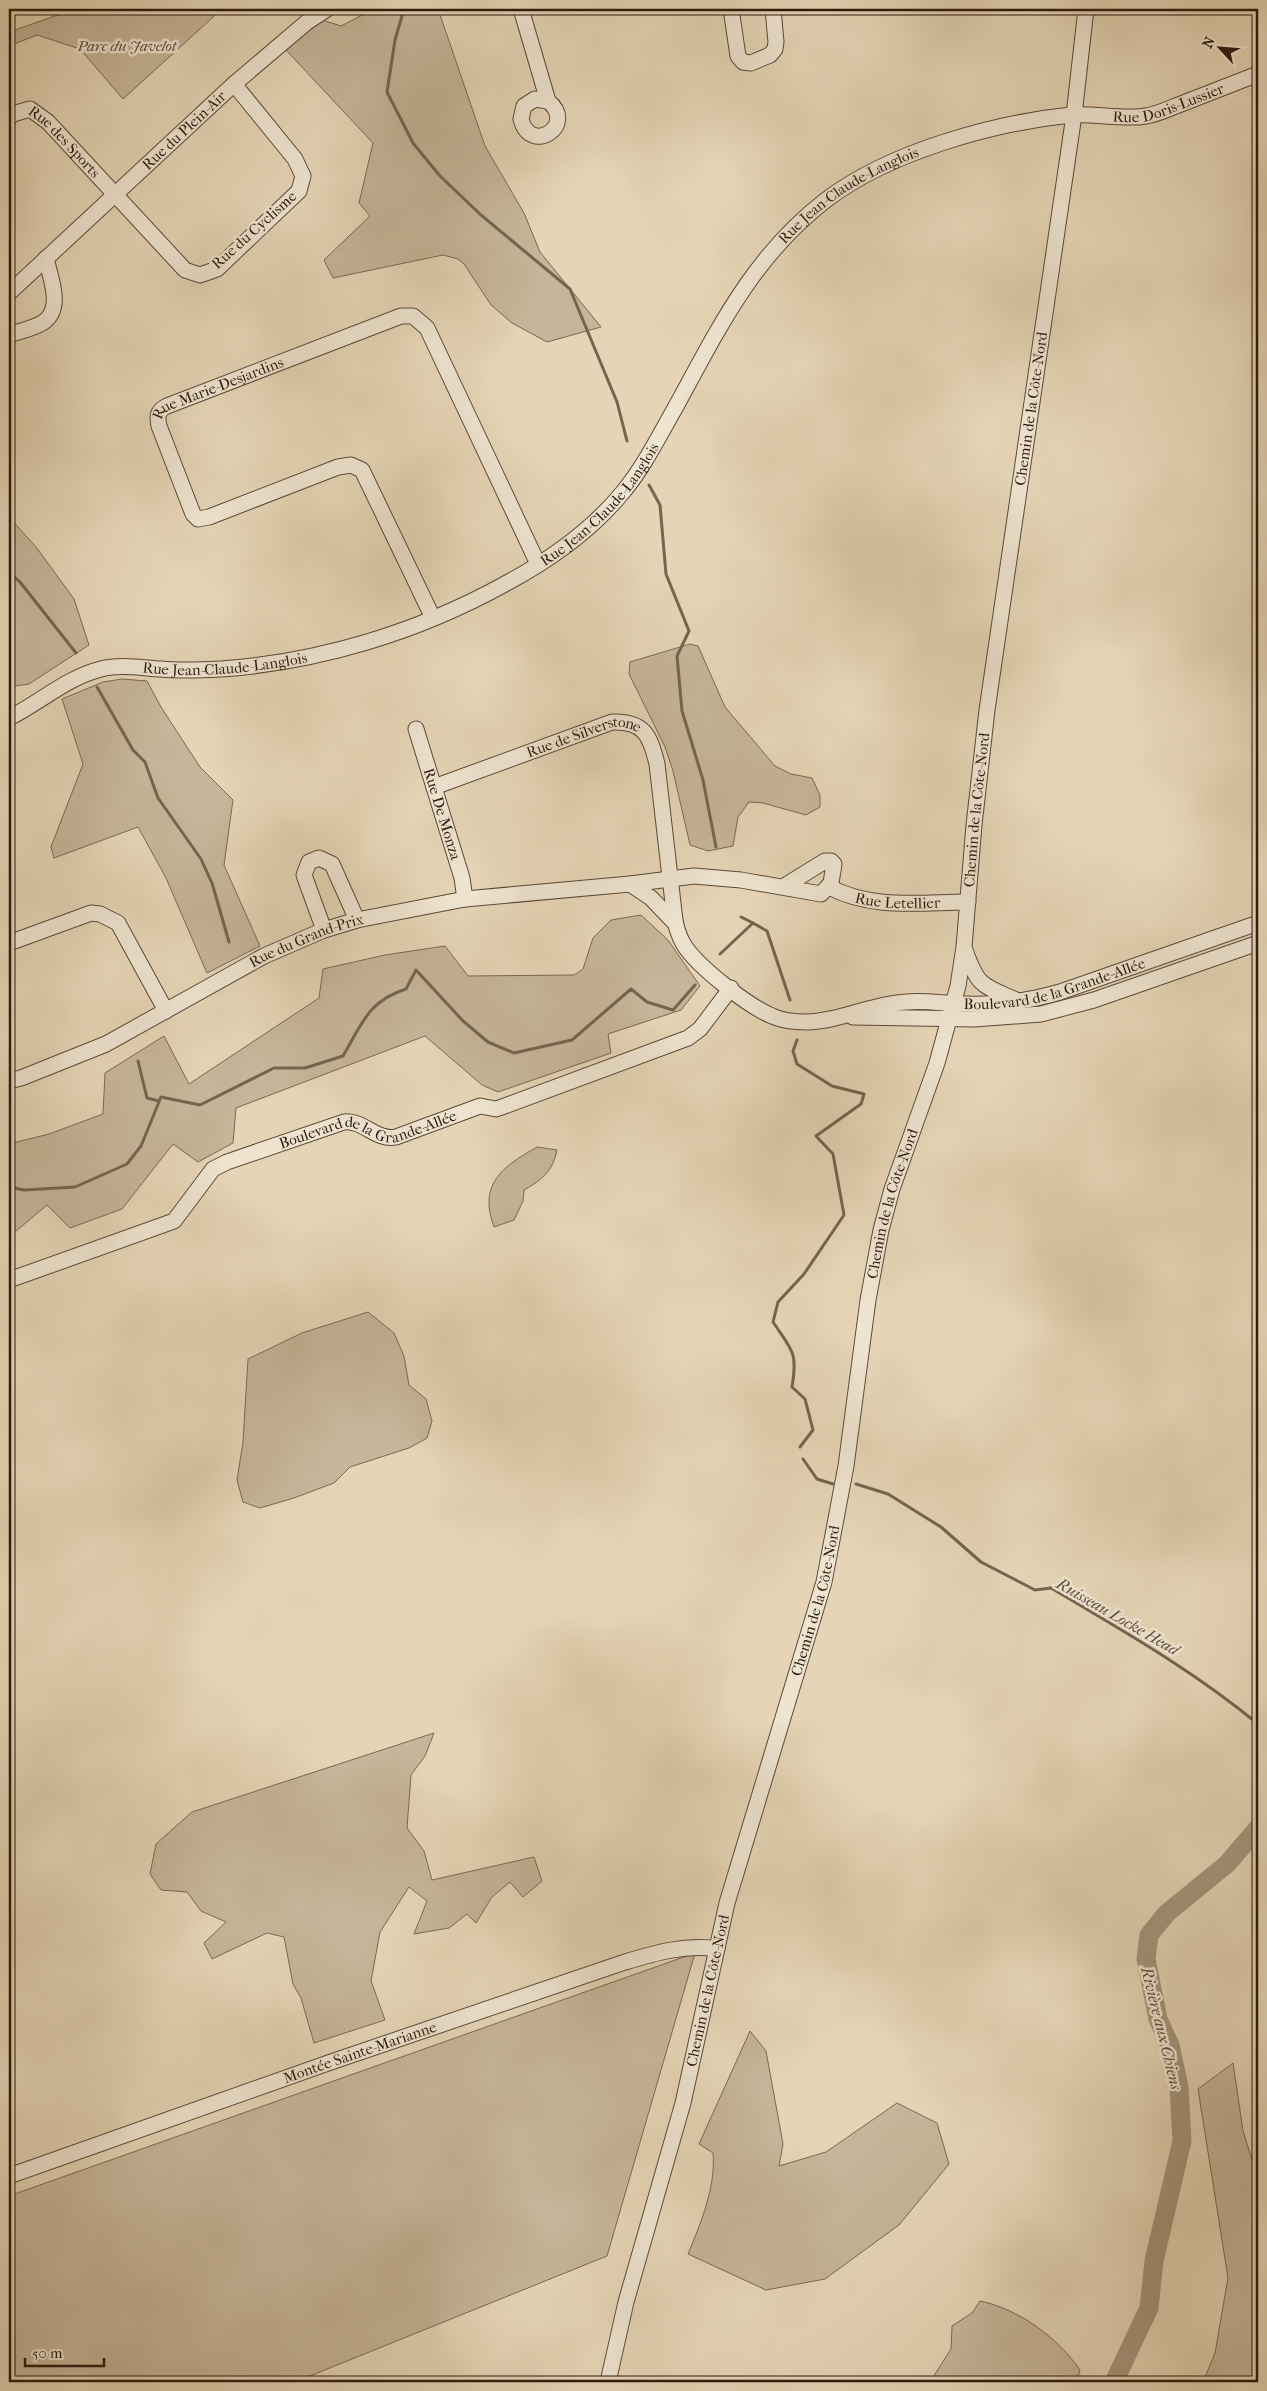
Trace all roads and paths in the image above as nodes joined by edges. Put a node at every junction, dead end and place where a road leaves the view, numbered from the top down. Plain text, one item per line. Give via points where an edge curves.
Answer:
1 (327, 9) edge
2 (522, 9) edge
3 (731, 9) edge
4 (773, 9) edge
5 (1086, 9) edge
6 (1258, 74) edge
7 (234, 84) junction
8 (548, 101) dead end
9 (1074, 115) junction
10 (9, 118) edge
11 (114, 194) junction
12 (46, 258) junction
13 (9, 293) edge
14 (9, 335) edge
15 (538, 564) junction
16 (433, 618) junction
17 (9, 718) edge
18 (416, 729) dead end
19 (434, 787) junction
20 (669, 880) junction
21 (630, 884) junction
22 (783, 887) junction
23 (829, 887) junction
24 (465, 899) junction
25 (968, 902) junction
26 (357, 920) junction
27 (675, 923) junction
28 (1258, 923) edge
29 (324, 930) junction
30 (9, 943) edge
31 (1258, 943) edge
32 (964, 947) junction
33 (731, 988) junction
34 (1020, 1002) junction
35 (953, 1004) junction
36 (166, 1010) junction
37 (846, 1016) junction
38 (950, 1019) junction
39 (9, 1081) edge
40 (9, 1280) edge
41 (717, 1948) junction
42 (9, 2176) edge
43 (608, 2382) edge

1 - 7 street, Rue du Plein-Air
2 - 8 street
3 - 4 street via 738,56 743,62 750,63 770,55 775,49
5 - 9 street, Chemin de la Côte-Nord
6 - 9 street, Rue Doris-Lussier via 1147,116
7 - 11 street, Rue du Plein-Air
7 - 11 street, Rue du Cyclisme via 295,159 303,176 299,191 217,269 200,274 185,270
9 - 15 street, Rue Jean-Claude-Langlois via 1013,124 929,147 845,187 808,215 763,260 740,294 646,460 623,492 585,530
9 - 25 street, Chemin de la Côte-Nord via 992,672
10 - 11 street, Rue des Sports via 30,110 48,122
11 - 12 street, Rue du Plein-Air
12 - 13 street, Rue du Plein-Air
12 - 14 street via 54,311 44,322
15 - 16 street, Rue Jean-Claude-Langlois via 486,594
15 - 16 street, Rue Marie-Desjardins via 427,328 413,316 401,316 159,411 159,426 193,514 198,519 338,467 352,465 362,470
16 - 17 street, Rue Jean-Claude-Langlois via 346,648 285,662 195,670 104,668 80,677
18 - 19 street, Rue De Monza
19 - 20 street, Rue de Silverstone via 612,722 634,723 654,749 664,814
19 - 24 street, Rue De Monza via 462,878
20 - 21 street, Rue du Grand-Prix
20 - 22 street via 712,876
20 - 27 street, Boulevard de la Grande-Allée
21 - 24 street, Rue du Grand-Prix
21 - 27 street via 651,898
22 - 23 street via 817,894
22 - 23 street via 828,860 834,867
23 - 25 street, Rue Letellier via 871,902
24 - 26 street, Rue du Grand-Prix
25 - 32 street, Chemin de la Côte-Nord
26 - 29 street, Rue du Grand-Prix
26 - 29 street via 332,864 319,858 309,862 304,875
27 - 33 street, Boulevard de la Grande-Allée via 688,949
28 - 34 street, Boulevard de la Grande-Allée via 1060,992
29 - 36 street, Rue du Grand-Prix via 264,956
30 - 36 street via 91,913 100,914 118,923
31 - 38 street, Boulevard de la Grande-Allée via 1053,1012 1017,1018
32 - 34 street via 979,981
32 - 35 street, Chemin de la Côte-Nord
33 - 37 street, Boulevard de la Grande-Allée via 768,1014 785,1020 806,1022
33 - 40 street, Boulevard de la Grande-Allée via 700,1029 688,1038 502,1107 480,1106 396,1137 384,1138 358,1122 344,1122 227,1162 213,1169 174,1221
34 - 35 street, Boulevard de la Grande-Allée
35 - 37 street, Boulevard de la Grande-Allée via 927,1001 883,1004
35 - 38 street, Chemin de la Côte-Nord
36 - 39 street, Rue du Grand-Prix via 106,1044
37 - 38 street, Boulevard de la Grande-Allée
38 - 41 street, Chemin de la Côte-Nord via 883,1222 870,1280 845,1473 825,1577 735,1874
41 - 42 street, Montée Sainte-Marianne via 675,1949 626,1962 330,2062
41 - 43 street, Chemin de la Côte-Nord via 683,2103 632,2279

